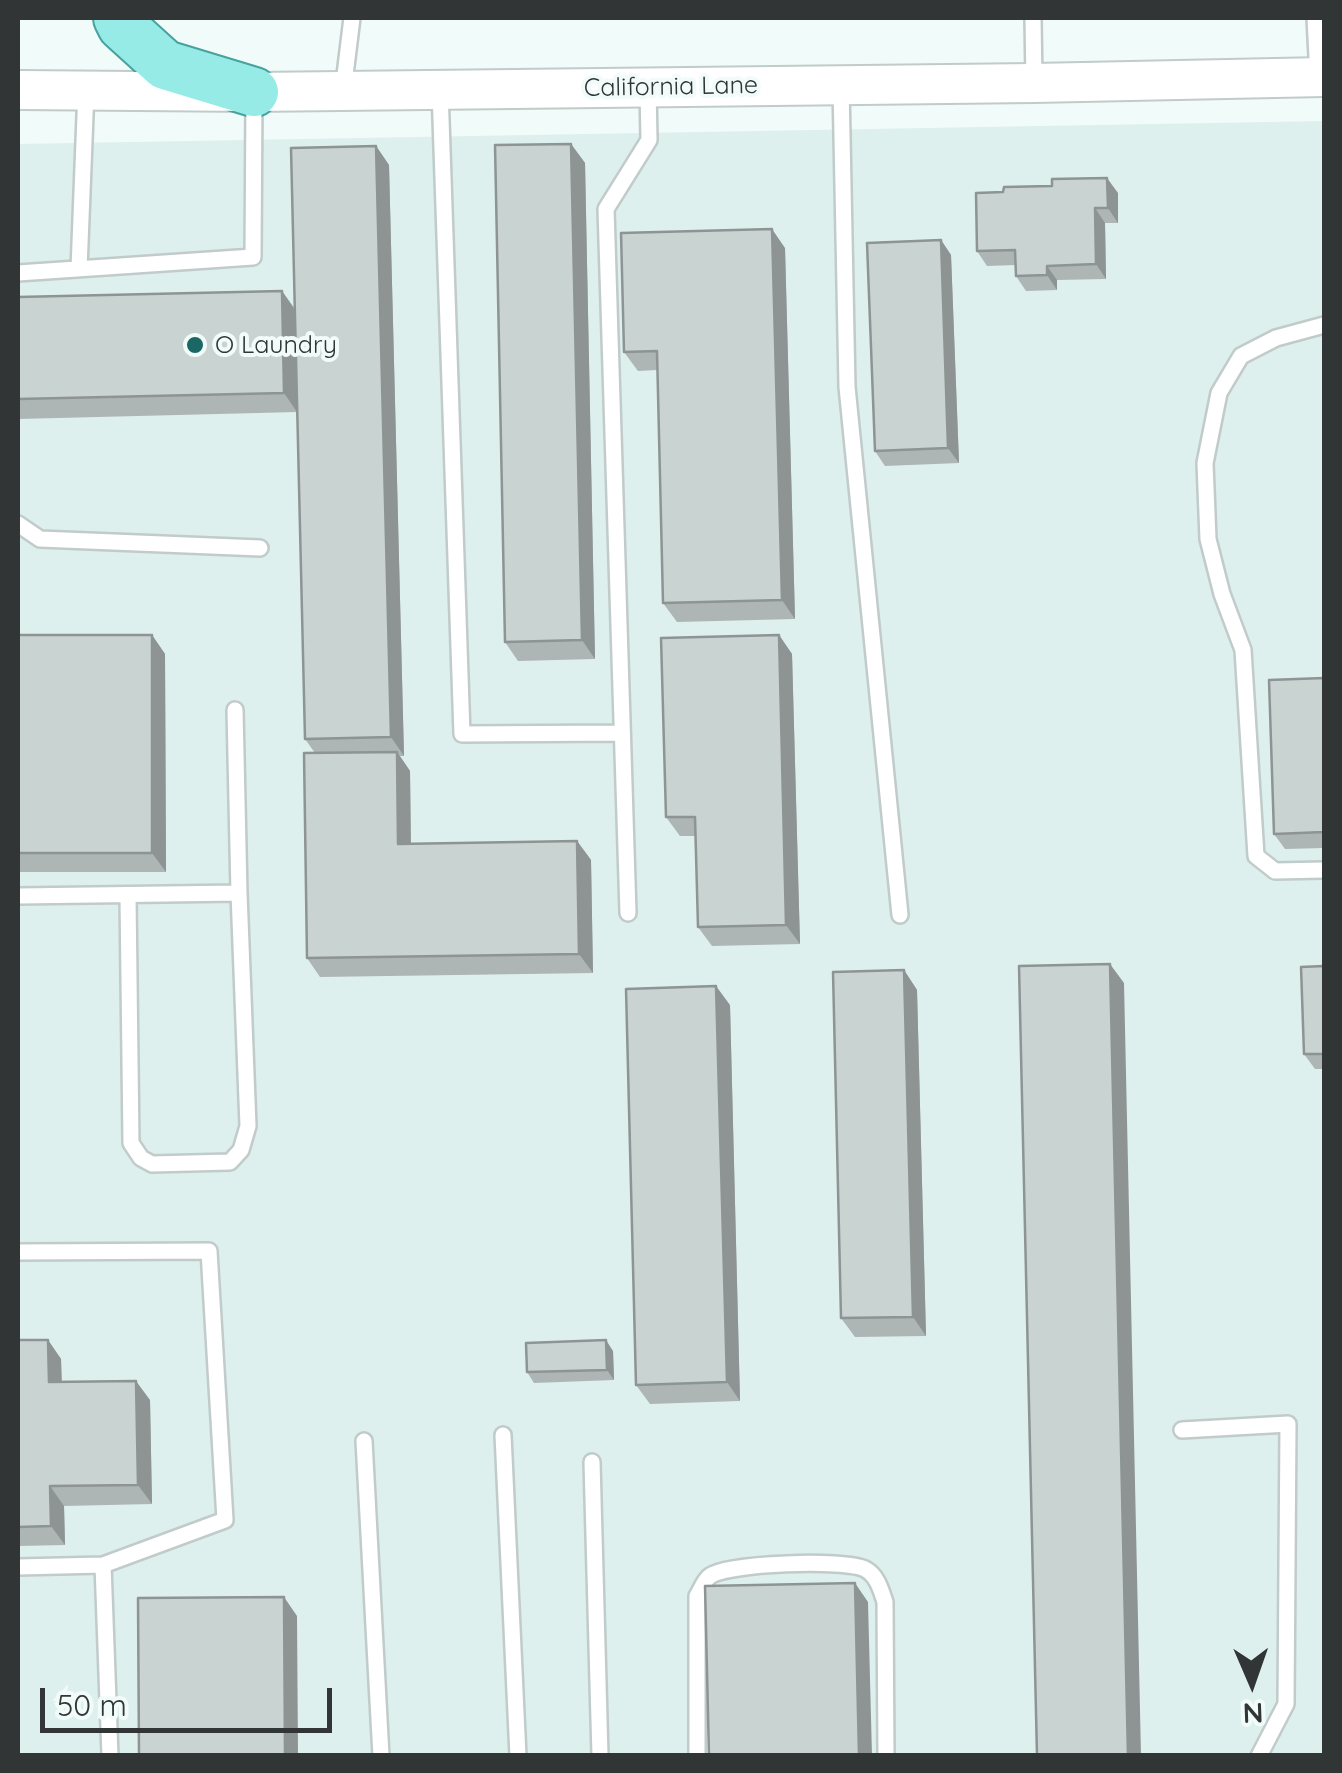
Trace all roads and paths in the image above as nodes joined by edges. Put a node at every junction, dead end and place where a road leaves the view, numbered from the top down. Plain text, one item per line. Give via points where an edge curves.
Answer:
1 (118, 18) edge
2 (352, 18) edge
3 (1033, 18) edge
4 (1315, 18) edge
5 (1321, 77) edge
6 (1034, 83) junction
7 (841, 86) junction
8 (648, 88) junction
9 (18, 90) edge
10 (86, 90) junction
11 (440, 90) junction
12 (343, 91) junction
13 (254, 92) junction
14 (79, 269) junction
15 (18, 273) edge
16 (1324, 325) edge
17 (18, 524) edge
18 (260, 548) dead end
19 (235, 710) dead end
20 (622, 732) junction
21 (1324, 870) edge
22 (239, 893) junction
23 (18, 896) edge
24 (128, 896) junction
25 (628, 914) dead end
26 (900, 915) dead end
27 (18, 1252) edge
28 (1182, 1430) dead end
29 (502, 1435) dead end
30 (364, 1441) dead end
31 (592, 1462) dead end
32 (102, 1564) junction
33 (18, 1567) edge
34 (110, 1756) edge
35 (381, 1756) edge
36 (518, 1756) edge
37 (600, 1756) edge
38 (696, 1756) edge
39 (886, 1756) edge
40 (1259, 1756) edge

1 - 13 main road via 165,65
2 - 12 lane
3 - 6 lane
4 - 5 lane
5 - 6 street, California Lane
6 - 7 street, California Lane
7 - 8 street, California Lane
7 - 26 lane via 847,386
8 - 11 street, California Lane
8 - 20 lane via 649,140 606,209
9 - 10 street, California Lane
10 - 13 street, California Lane
10 - 14 lane
11 - 12 street, California Lane
11 - 20 lane via 462,734
12 - 13 street, California Lane
13 - 14 lane via 254,257
14 - 15 lane
16 - 21 lane via 1242,356 1218,393 1204,463 1208,540 1243,650 1256,856 1275,871
17 - 18 lane via 40,539
19 - 22 lane
20 - 25 lane
22 - 24 lane
22 - 24 lane via 248,1126 230,1162 152,1164 131,1143
23 - 24 lane
27 - 32 lane via 208,1251 224,1520
28 - 40 lane via 1288,1424 1286,1704
29 - 36 lane
30 - 35 lane
31 - 37 lane
32 - 33 lane
32 - 34 lane
38 - 39 lane via 698,1596 708,1576 729,1568 840,1562 868,1570 885,1602

